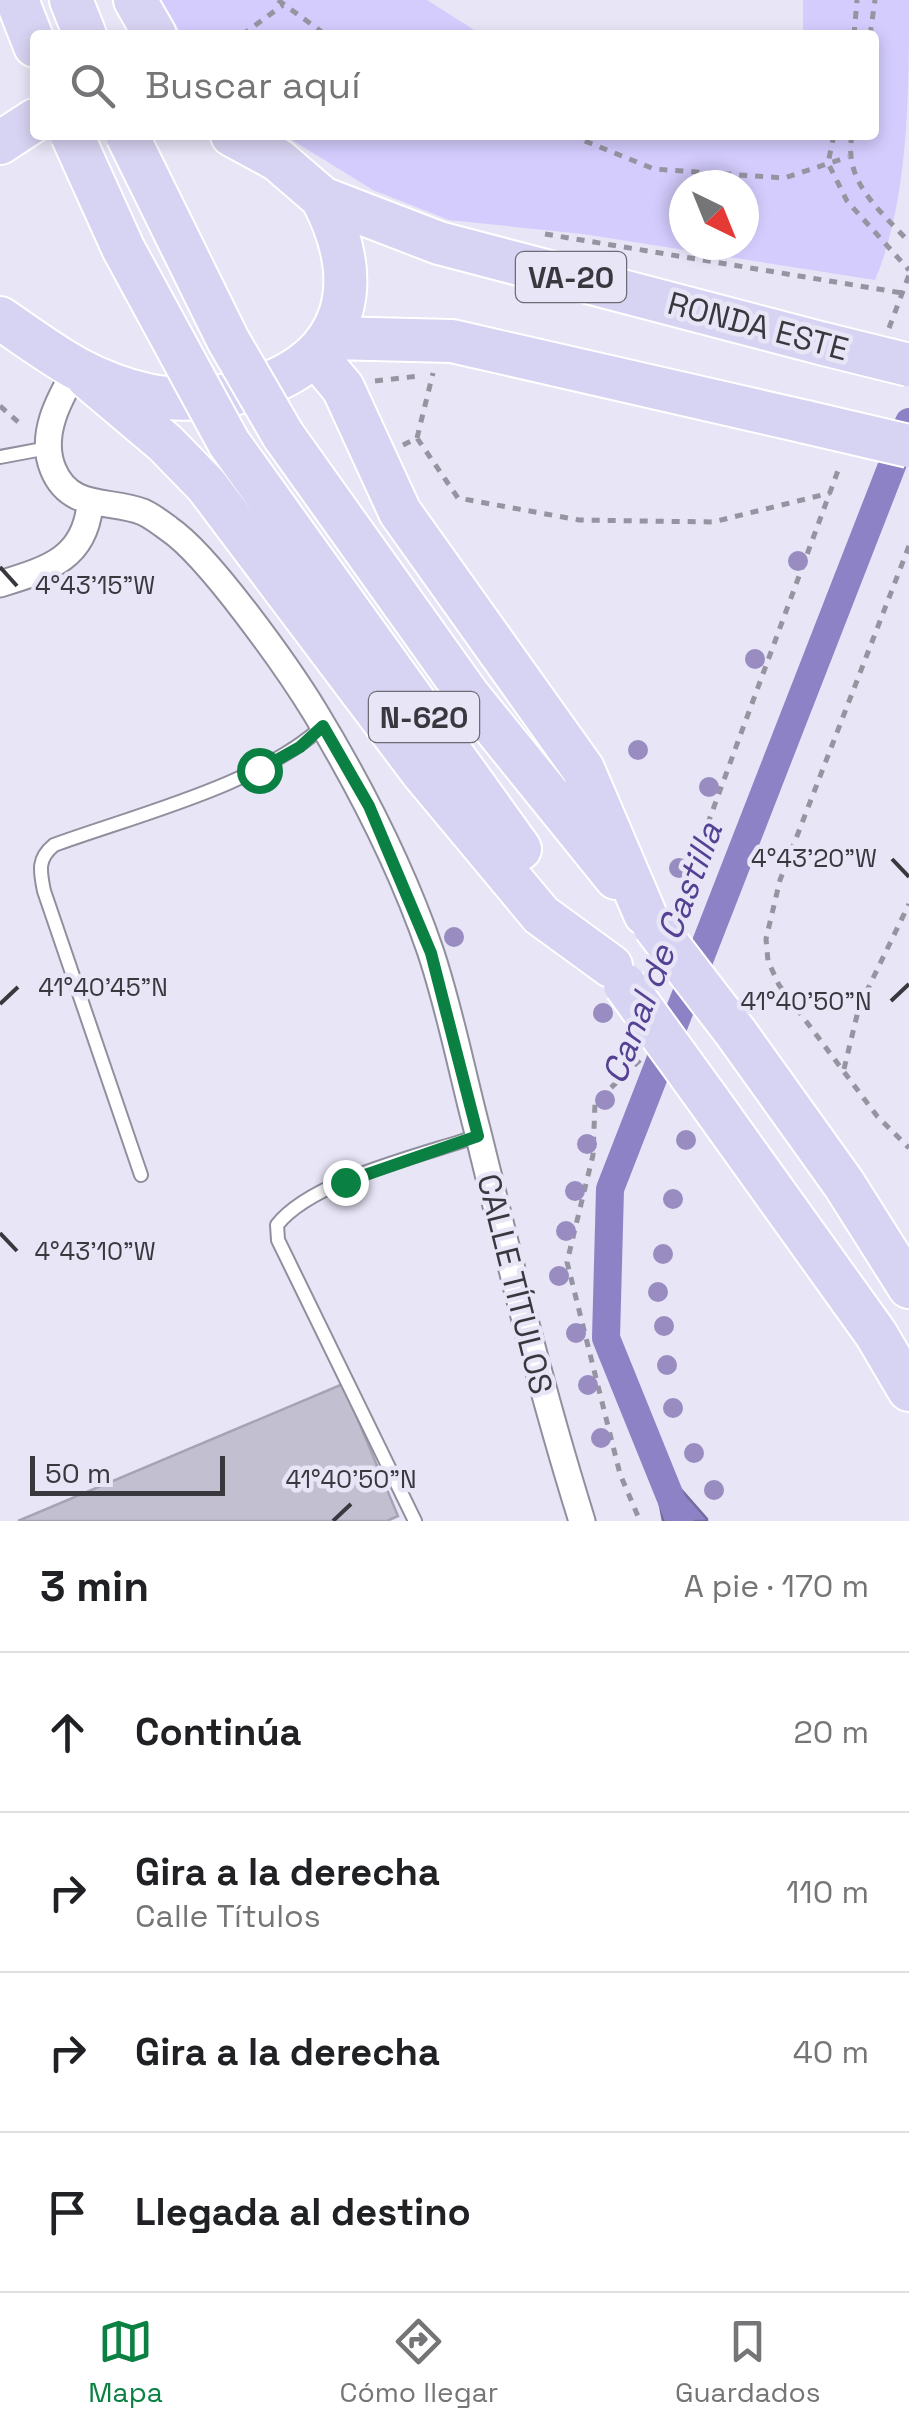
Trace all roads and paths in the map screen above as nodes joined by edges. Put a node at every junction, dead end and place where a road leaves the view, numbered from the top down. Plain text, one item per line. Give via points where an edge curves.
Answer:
1 (17, 0) edge
2 (135, 0) edge
3 (857, 0) edge
4 (875, 0) edge
5 (281, 3) edge
6 (152, 30) edge
7 (248, 30) edge
8 (319, 30) edge
9 (854, 30) edge
10 (871, 30) edge
11 (30, 34) edge
12 (74, 140) edge
13 (129, 140) edge
14 (244, 140) edge
15 (582, 140) edge
16 (833, 140) edge
17 (851, 140) edge
18 (848, 157) junction
19 (828, 164) junction
20 (322, 198) junction
21 (543, 234) dead end
22 (909, 242) edge
23 (909, 272) edge
24 (902, 292) junction
25 (0, 318) edge
26 (324, 348) junction
27 (896, 355) edge
28 (437, 358) junction
29 (82, 374) junction
30 (362, 383) dead end
31 (0, 406) edge
32 (22, 427) dead end
33 (418, 438) junction
34 (909, 446) edge
35 (48, 448) junction
36 (845, 450) dead end
37 (0, 457) edge
38 (372, 459) junction
39 (830, 494) junction
40 (90, 504) junction
41 (909, 546) edge
42 (0, 584) edge
43 (323, 726) junction
44 (909, 904) edge
45 (661, 922) junction
46 (618, 976) junction
47 (643, 1056) dead end
48 (844, 1070) junction
49 (478, 1136) junction
50 (909, 1148) edge
51 (756, 1164) junction
52 (140, 1175) dead end
53 (844, 1184) junction
54 (909, 1228) edge
55 (909, 1287) edge
56 (909, 1307) edge
57 (909, 1390) edge
58 (415, 1521) edge
59 (582, 1521) edge
60 (640, 1521) edge

1 - 11 highway
2 - 6 highway
3 - 9 path
4 - 10 path
5 - 7 path
5 - 8 path
12 - 46 highway, N-620, bridge via 123,248 229,443
13 - 45 highway, N-620, bridge via 283,435 468,696
14 - 20 highway, RONDA ESTE / VA-20
15 - 19 path via 654,169 784,178
16 - 19 path
17 - 18 path
18 - 19 path
18 - 22 path via 860,188
19 - 23 path via 847,201
20 - 26 highway, RONDA ESTE / VA-20 via 342,236 347,275 343,306
20 - 27 highway, RONDA ESTE / VA-20, bridge via 439,243 824,344
21 - 24 path
23 - 24 path
24 - 27 path
25 - 29 highway
26 - 28 highway
26 - 29 highway via 271,384 236,394 150,396
26 - 38 highway
28 - 30 path
28 - 33 path
28 - 34 highway, bridge
29 - 35 street via 58,400
29 - 46 highway via 206,484 422,772 541,915
31 - 32 path
33 - 38 path
33 - 39 path via 458,498 579,520 714,522
35 - 37 lane
35 - 40 street via 65,488
36 - 39 path
38 - 45 highway via 400,512 583,769
39 - 45 path via 691,870 692,906
40 - 42 street via 87,534 66,557
40 - 43 street, CALLE TÍTULOS via 146,513 175,533 229,594
41 - 48 path via 780,880 766,939 779,985
43 - 49 street, CALLE TÍTULOS via 369,806 425,938
43 - 52 lane via 259,770 44,854 44,891
44 - 48 path via 859,1006
45 - 53 highway, N-620, bridge
46 - 51 highway, N-620, bridge
47 - 60 path via 594,1103 592,1154 567,1262 620,1474
48 - 50 path
49 - 58 lane via 345,1182 288,1210 276,1225
49 - 59 street, CALLE TÍTULOS via 547,1411
51 - 56 highway via 894,1308
51 - 57 highway, N-620
53 - 54 highway via 896,1226
53 - 55 highway, N-620

